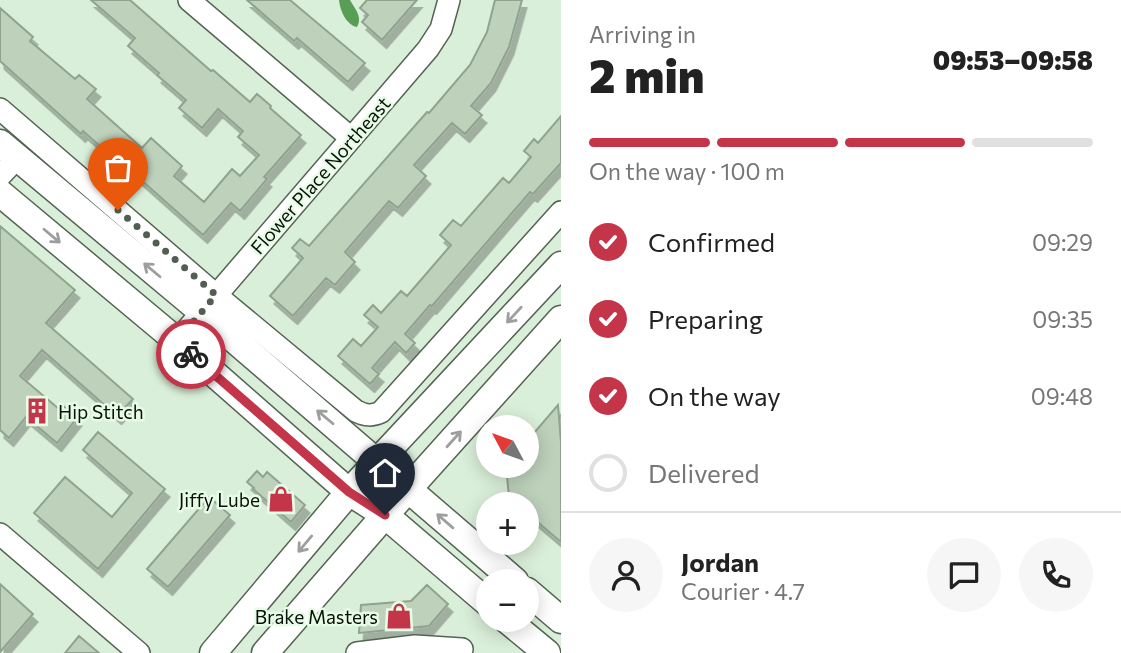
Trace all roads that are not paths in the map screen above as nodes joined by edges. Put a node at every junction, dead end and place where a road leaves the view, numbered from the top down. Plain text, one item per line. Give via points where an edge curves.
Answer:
1 (189, 0) edge
2 (449, 0) edge
3 (0, 109) edge
4 (351, 138) junction
5 (6, 159) edge
6 (0, 192) edge
7 (561, 212) edge
8 (561, 265) edge
9 (209, 304) junction
10 (561, 319) edge
11 (177, 341) junction
12 (377, 461) junction
13 (408, 489) junction
14 (349, 492) junction
15 (385, 515) junction
16 (0, 534) edge
17 (501, 569) edge
18 (476, 593) edge
19 (539, 601) edge
20 (561, 620) edge
21 (520, 632) edge
22 (462, 649) dead end
23 (540, 650) edge
24 (271, 651) edge
25 (139, 653) edge
26 (214, 653) edge
27 (357, 653) edge

1 - 4 street
2 - 4 street, Flower Place Northeast via 428,49
3 - 9 street
4 - 9 street, Flower Place Northeast
9 -> 5 main road
6 -> 11 main road
7 - 9 street via 374,415 356,411
8 -> 12 main road
9 - 11 street, Flower Place Northeast
12 -> 9 main road
13 -> 10 main road
11 - 14 main road
12 - 13 main road
12 - 14 main road
13 - 15 main road
17 -> 13 main road
14 - 15 main road
14 -> 26 main road
15 - 18 main road
15 - 24 main road
16 - 25 street
19 - 20 main road
21 - 23 main road
22 - 27 street via 404,647

